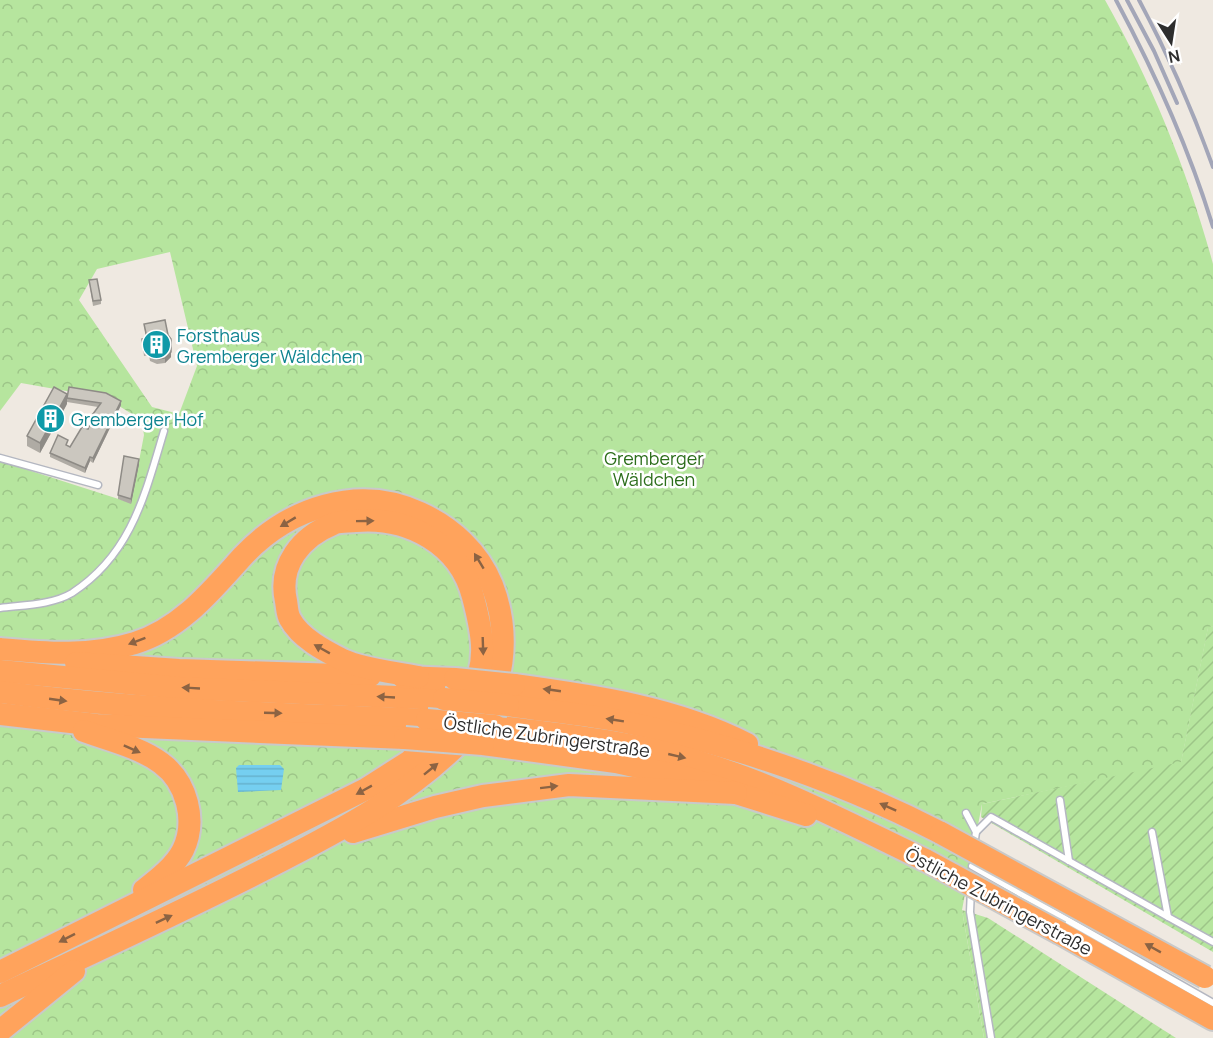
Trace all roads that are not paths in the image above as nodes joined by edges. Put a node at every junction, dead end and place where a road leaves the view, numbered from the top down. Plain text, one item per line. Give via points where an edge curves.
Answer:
1 (164, 431) dead end
2 (0, 458) edge
3 (98, 485) dead end
4 (0, 608) edge
5 (0, 651) edge
6 (0, 671) edge
7 (418, 677) junction
8 (0, 692) edge
9 (511, 695) junction
10 (0, 714) edge
11 (57, 722) junction
12 (489, 735) junction
13 (736, 793) junction
14 (1060, 800) dead end
15 (966, 813) dead end
16 (976, 832) junction
17 (1152, 832) dead end
18 (873, 835) junction
19 (312, 845) junction
20 (1069, 861) junction
21 (972, 866) junction
22 (116, 912) junction
23 (1168, 917) junction
24 (1213, 942) edge
25 (111, 944) junction
26 (6, 966) edge
27 (1213, 982) edge
28 (0, 996) edge
29 (1213, 1003) edge
30 (1213, 1019) edge
31 (0, 1031) edge
32 (991, 1038) edge

1 - 4 lane via 141,508 127,538 106,562 72,593 51,601
2 - 3 lane
5 - 7 highway via 132,668
19 -> 5 highway via 393,799 434,767 477,724 495,691 504,635 492,584 474,553 441,523 403,505 338,501 308,510 270,533 192,610 137,643 74,654
9 -> 6 highway, Östliche Zubringerstraße, bridge via 444,699 178,688
7 - 9 highway, bridge via 455,679
7 -> 22 highway via 346,661 313,644 290,619 284,591 287,563 303,542 335,523 369,520 429,535 454,557 470,585 483,637 483,657 475,687 429,744 366,789
8 -> 12 highway, Östliche Zubringerstraße, bridge via 174,710 427,720
27 -> 9 highway, Östliche Zubringerstraße, bridge via 941,833 711,726 580,694
10 - 11 highway
11 - 12 highway, bridge via 405,738
11 -> 22 highway via 128,746 161,763 181,783 189,810 189,832 183,851
12 - 13 highway via 688,778
12 -> 18 highway, Östliche Zubringerstraße via 618,742 692,760 778,789
13 - 18 highway
19 -> 13 highway via 487,795 569,785
14 - 20 lane
15 - 16 lane
16 - 20 lane via 991,817
16 - 21 lane
17 - 23 lane
18 - 30 highway, Östliche Zubringerstraße, bridge
25 -> 19 highway
20 - 23 lane
21 - 29 lane
21 - 32 lane via 970,912
22 -> 26 highway
23 - 24 lane
25 - 28 highway
25 - 31 highway

